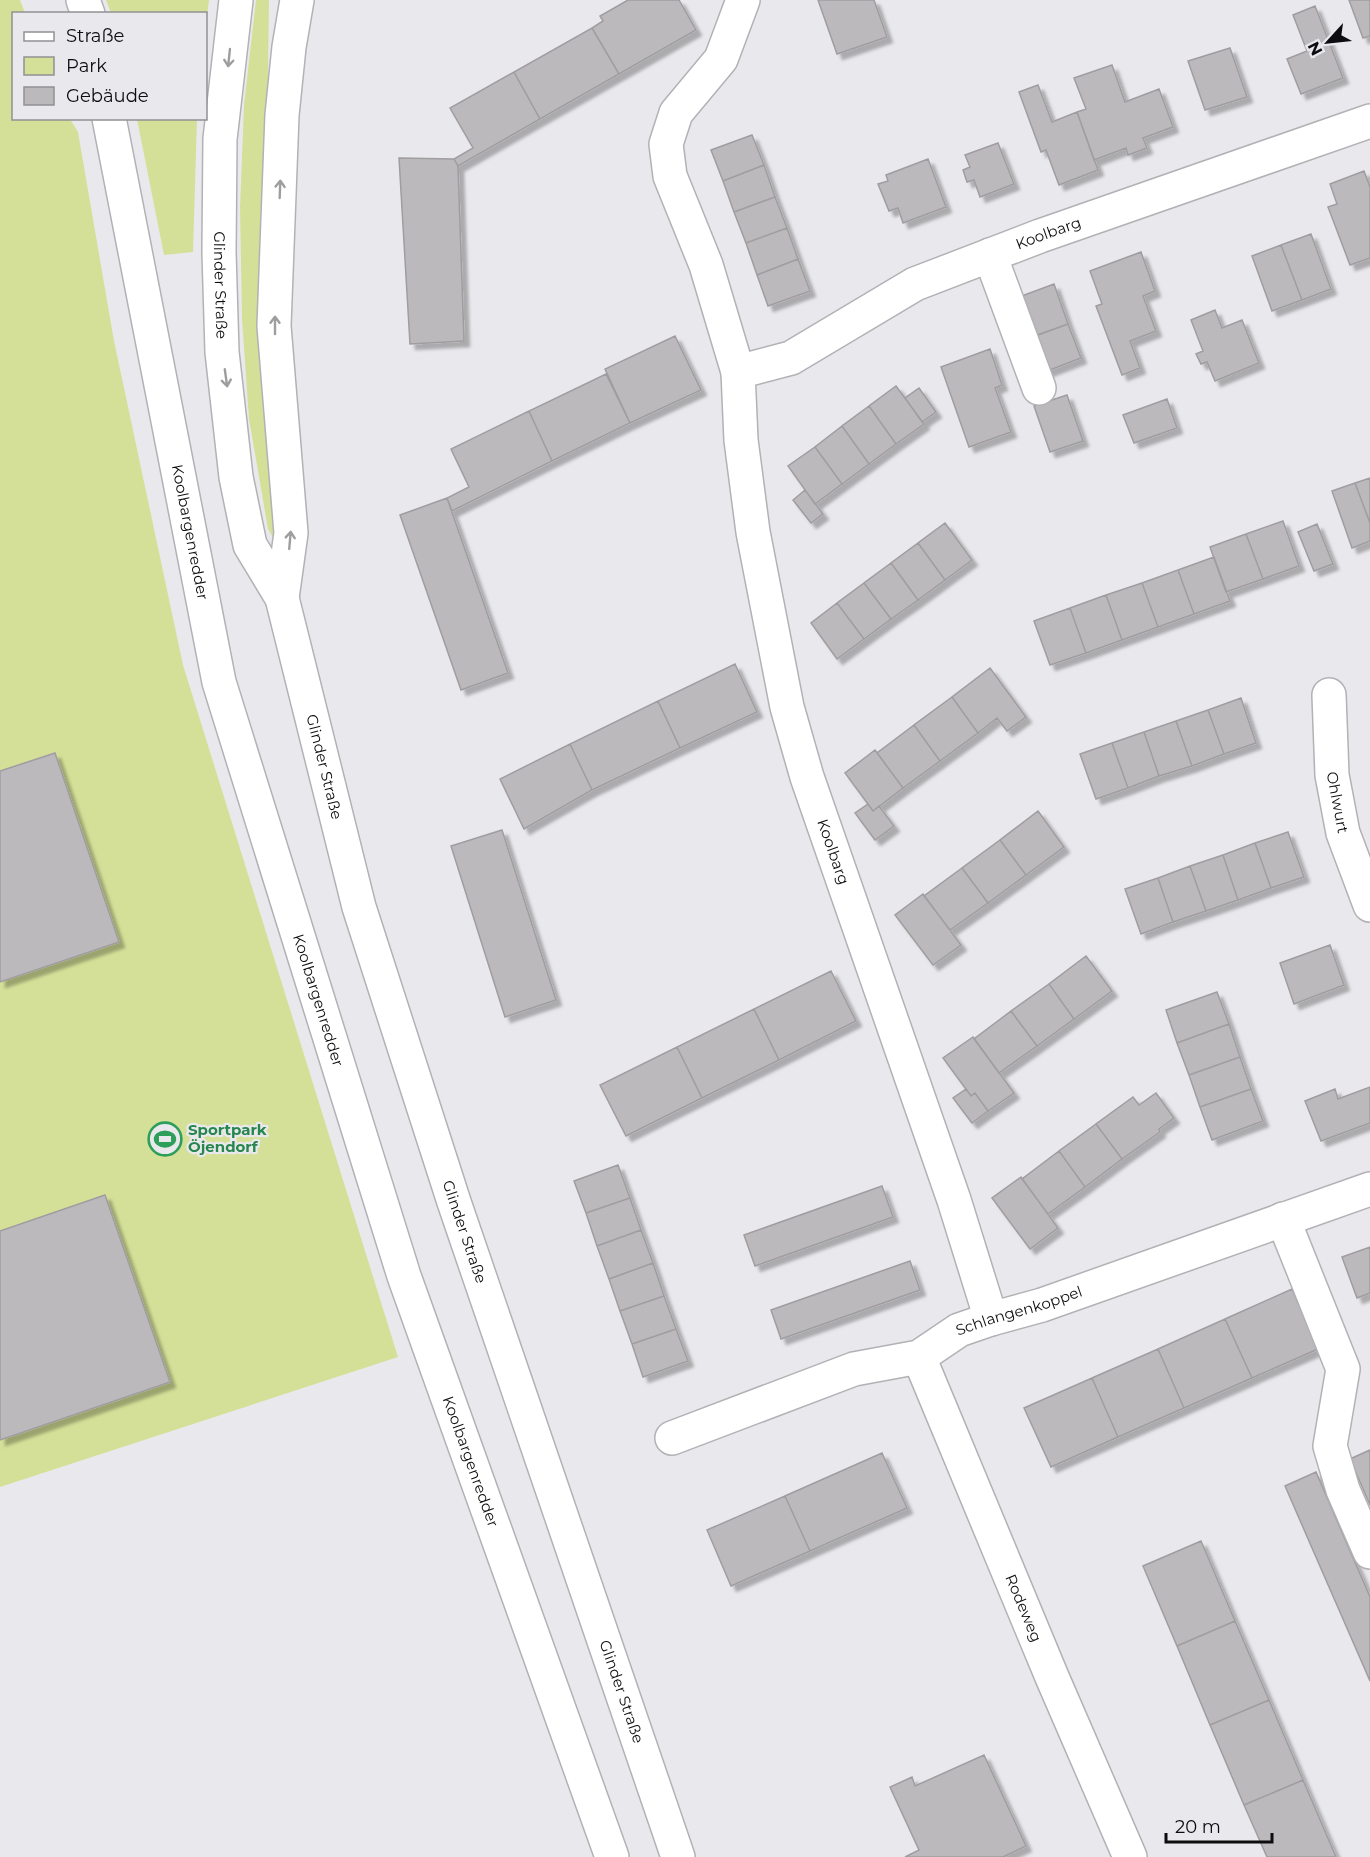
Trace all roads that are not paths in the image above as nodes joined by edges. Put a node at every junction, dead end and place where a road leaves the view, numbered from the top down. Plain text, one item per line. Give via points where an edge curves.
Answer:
1 (236, 0) edge
2 (297, 0) edge
3 (743, 0) edge
4 (109, 120) edge
5 (1370, 121) edge
6 (990, 255) junction
7 (738, 372) junction
8 (1039, 388) dead end
9 (282, 598) junction
10 (1329, 695) dead end
11 (1370, 904) edge
12 (1370, 1189) edge
13 (1284, 1219) junction
14 (991, 1319) junction
15 (919, 1357) junction
16 (672, 1438) dead end
17 (1370, 1552) edge
18 (612, 1857) edge
19 (678, 1857) edge
20 (1130, 1857) edge

1 -> 9 street, Glinder Straße via 220,139 222,352 236,477 250,544
9 -> 2 street, Glinder Straße via 291,533 274,326 282,115
3 - 7 street, Koolbarg via 722,59 676,113 666,144 670,176 706,266
4 - 18 street, Koolbargenredder via 219,682 405,1276
5 - 6 street, Koolbarg
6 - 7 street, Koolbarg via 915,284 791,358
6 - 8 street
7 - 14 street, Koolbarg via 741,440 753,532 787,707 807,777 954,1200
9 - 19 street, Glinder Straße via 359,907 454,1202
10 - 11 street, Ohlwurt via 1332,775 1343,832
12 - 13 street, Schlangenkoppel
13 - 14 street, Schlangenkoppel
13 - 17 street via 1343,1370 1330,1446 1343,1490
14 - 15 street, Schlangenkoppel via 959,1330
15 - 16 street, Schlangenkoppel via 854,1369
15 - 20 street, Rodeweg

